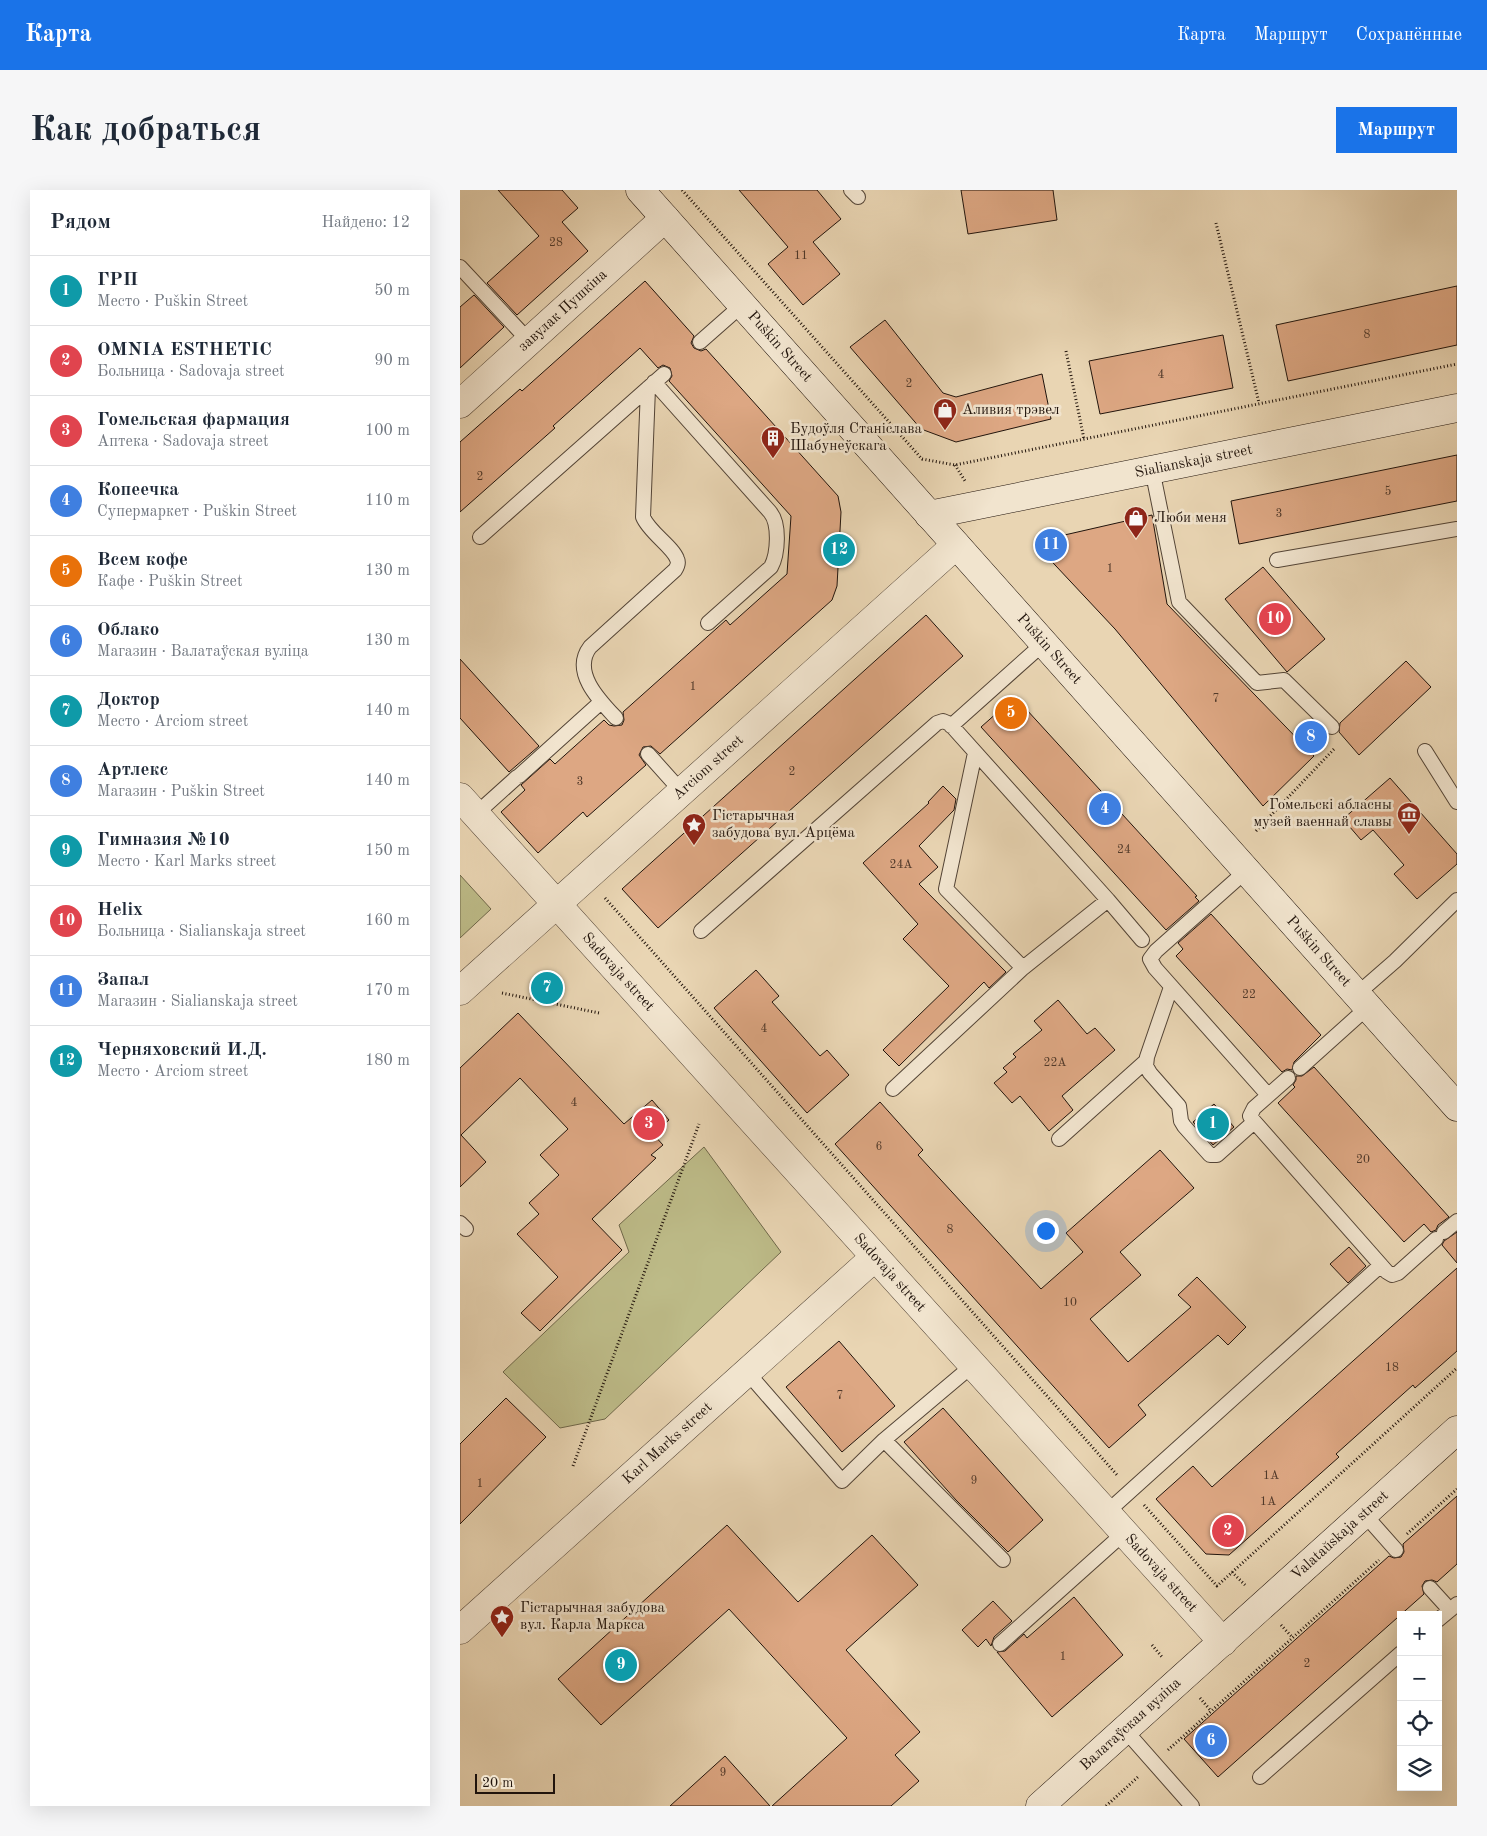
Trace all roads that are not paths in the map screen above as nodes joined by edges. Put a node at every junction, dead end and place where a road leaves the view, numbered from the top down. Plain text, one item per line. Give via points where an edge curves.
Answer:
1 (640, 190) edge
2 (664, 218) junction
3 (460, 267) edge
4 (742, 305) junction
5 (528, 341) junction
6 (700, 342) dead end
7 (655, 382) junction
8 (460, 404) edge
9 (1457, 408) edge
10 (1152, 469) junction
11 (929, 515) junction
12 (1457, 529) edge
13 (480, 537) dead end
14 (956, 545) junction
15 (1277, 560) dead end
16 (708, 624) dead end
17 (1044, 643) junction
18 (601, 702) junction
19 (616, 718) dead end
20 (951, 726) junction
21 (1332, 727) dead end
22 (1425, 751) dead end
23 (975, 753) junction
24 (648, 754) dead end
25 (682, 792) junction
26 (1457, 802) edge
27 (468, 805) edge
28 (1246, 871) junction
29 (1108, 900) junction
30 (1457, 900) edge
31 (557, 904) junction
32 (701, 931) dead end
33 (1142, 940) dead end
34 (1023, 968) junction
35 (1171, 987) junction
36 (460, 991) edge
37 (1362, 1001) junction
38 (1146, 1061) junction
39 (1300, 1068) dead end
40 (1288, 1078) dead end
41 (893, 1088) dead end
42 (1268, 1096) junction
43 (1457, 1108) edge
44 (1254, 1122) junction
45 (1059, 1139) dead end
46 (1457, 1221) edge
47 (875, 1257) junction
48 (1381, 1265) junction
49 (973, 1365) junction
50 (747, 1372) junction
51 (1457, 1430) edge
52 (884, 1440) junction
53 (1106, 1513) junction
54 (1364, 1515) junction
55 (1124, 1533) junction
56 (1394, 1548) road end
57 (1003, 1560) dead end
58 (1430, 1588) dead end
59 (1454, 1607) edge
60 (1442, 1617) edge
61 (460, 1630) edge
62 (1223, 1642) junction
63 (1000, 1644) dead end
64 (1398, 1656) edge
65 (1125, 1730) junction
66 (1260, 1777) dead end
67 (1040, 1806) edge
68 (1192, 1806) edge

1 - 2 street, Puškin Street
2 - 4 street, Puškin Street
2 - 5 street, завулак Пушкіна
3 - 5 lane
4 - 6 lane
4 - 11 street, Puškin Street
5 - 8 street, завулак Пушкіна
7 - 13 lane
7 - 16 lane via 770,512 776,523 775,554 771,567
7 - 18 lane via 643,517 677,557 678,565 586,651 584,663 588,683
9 - 10 street, Sialianskaja street
10 - 11 street, Sialianskaja street
10 - 21 lane via 1179,602 1257,683 1284,680
11 - 14 street, Puškin Street
12 - 15 lane
14 - 17 street, Puškin Street
14 - 25 street, Arciom street
17 - 20 lane
17 - 28 street, Puškin Street
18 - 19 lane
18 - 27 lane via 518,777
20 - 23 lane
20 - 32 lane via 943,721 937,723
22 - 26 lane
23 - 29 lane
23 - 34 lane via 946,889
24 - 25 lane
25 - 31 street, Arciom street
27 - 31 street
28 - 35 lane via 1152,955 1151,963
28 - 37 street, Puškin Street
29 - 33 lane
29 - 34 lane
30 - 37 lane via 1394,961
31 - 36 street, Arciom street
31 - 47 street, Sadovaja street
34 - 41 lane
35 - 38 lane
35 - 42 lane
37 - 39 lane
37 - 43 street, Puškin Street
38 - 44 lane via 1150,1073 1179,1106 1182,1123 1210,1155 1217,1155
38 - 45 lane
40 - 42 lane
42 - 44 lane via 1252,1112 1250,1116
44 - 48 lane
46 - 48 lane via 1398,1273 1392,1275
47 - 49 street, Sadovaja street
47 - 50 street, Karl Marks street
48 - 53 lane
49 - 52 lane
49 - 53 street, Sadovaja street
50 - 52 lane via 842,1481
50 - 61 street, Karl Marks street
51 - 54 street, Valataŭskaja street
52 - 57 lane
53 - 55 street, Sadovaja street
54 - 56 lane
54 - 62 street, Valataŭskaja street
55 - 62 street, Sadovaja street
55 - 63 lane
58 - 59 lane
59 - 60 lane
62 - 65 street, Валатаўская вуліца
64 - 66 lane
65 - 67 street, Валатаўская вуліца
65 - 68 lane

